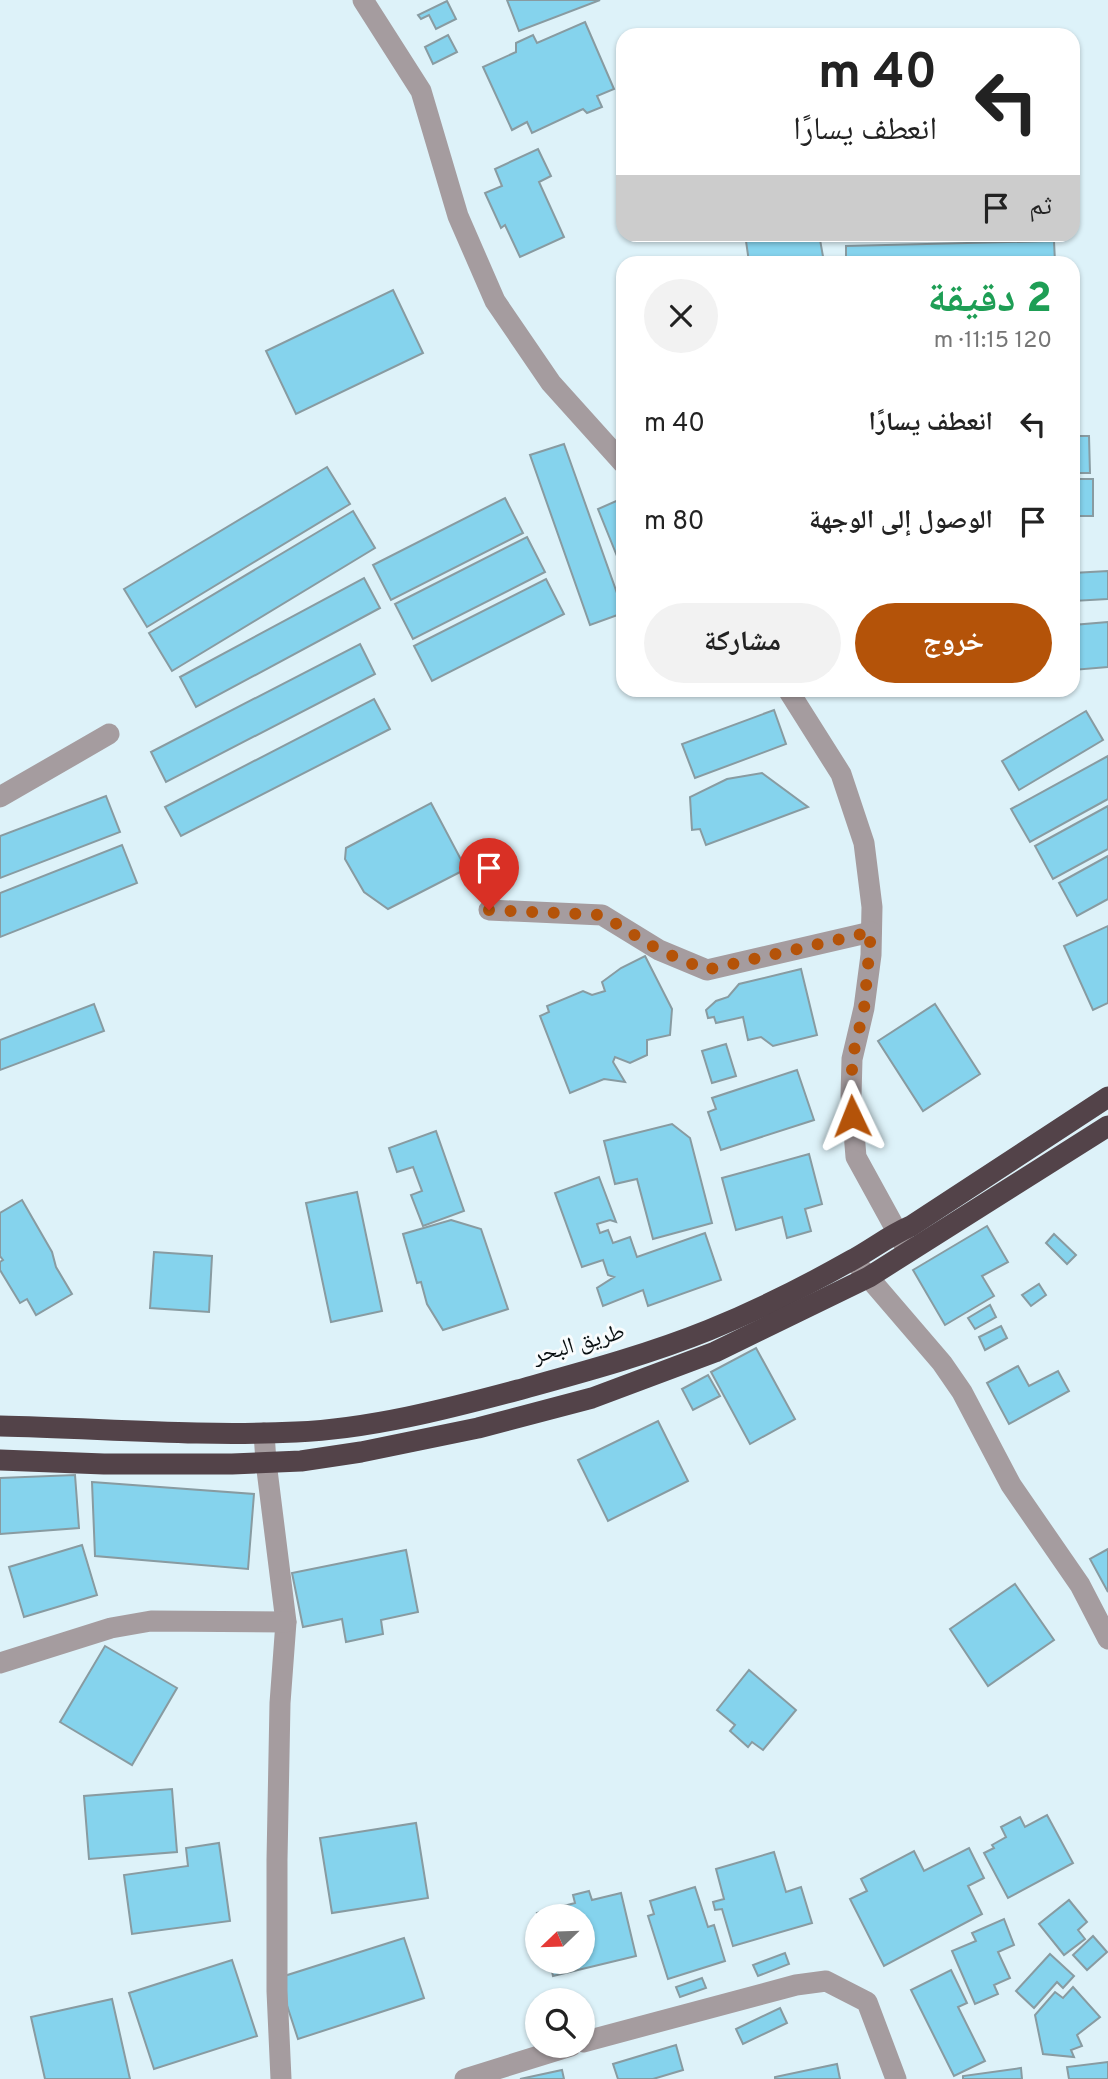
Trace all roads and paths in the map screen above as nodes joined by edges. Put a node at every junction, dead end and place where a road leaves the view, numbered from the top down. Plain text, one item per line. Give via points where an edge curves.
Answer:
1 (363, 0) edge
2 (616, 455) edge
3 (792, 697) edge
4 (109, 734) dead end
5 (0, 797) edge
6 (489, 910) dead end
7 (871, 932) junction
8 (1108, 1097) edge
9 (1108, 1126) edge
10 (896, 1232) junction
11 (909, 1253) junction
12 (853, 1260) junction
13 (869, 1277) junction
14 (0, 1426) edge
15 (264, 1433) junction
16 (0, 1460) edge
17 (266, 1462) junction
18 (286, 1622) junction
19 (1108, 1639) edge
20 (0, 1663) edge
21 (595, 2039) edge
22 (532, 2058) edge
23 (281, 2079) edge
24 (465, 2079) edge
25 (896, 2079) edge

1 - 2 street via 421,91 458,216 495,301 551,383
3 - 7 street via 845,785 864,843
4 - 5 street
6 - 7 street via 602,915 659,950 706,970
7 - 10 street via 864,1009 852,1059 856,1157
8 - 10 highway, طريق البحر
9 - 11 highway
10 - 11 street
10 - 12 highway, طريق البحر
11 - 13 highway
12 - 13 street
12 - 15 highway, طريق البحر via 709,1330 624,1361 417,1414
13 - 17 highway via 715,1352 593,1398 361,1452
13 - 19 street via 955,1382 1011,1485 1080,1585
14 - 15 highway, طريق البحر
15 - 17 street
16 - 17 highway
17 - 18 street
18 - 20 street via 151,1621 111,1628
18 - 23 street via 278,1860
21 - 25 street via 796,1984 825,1982 867,2002
22 - 24 street

